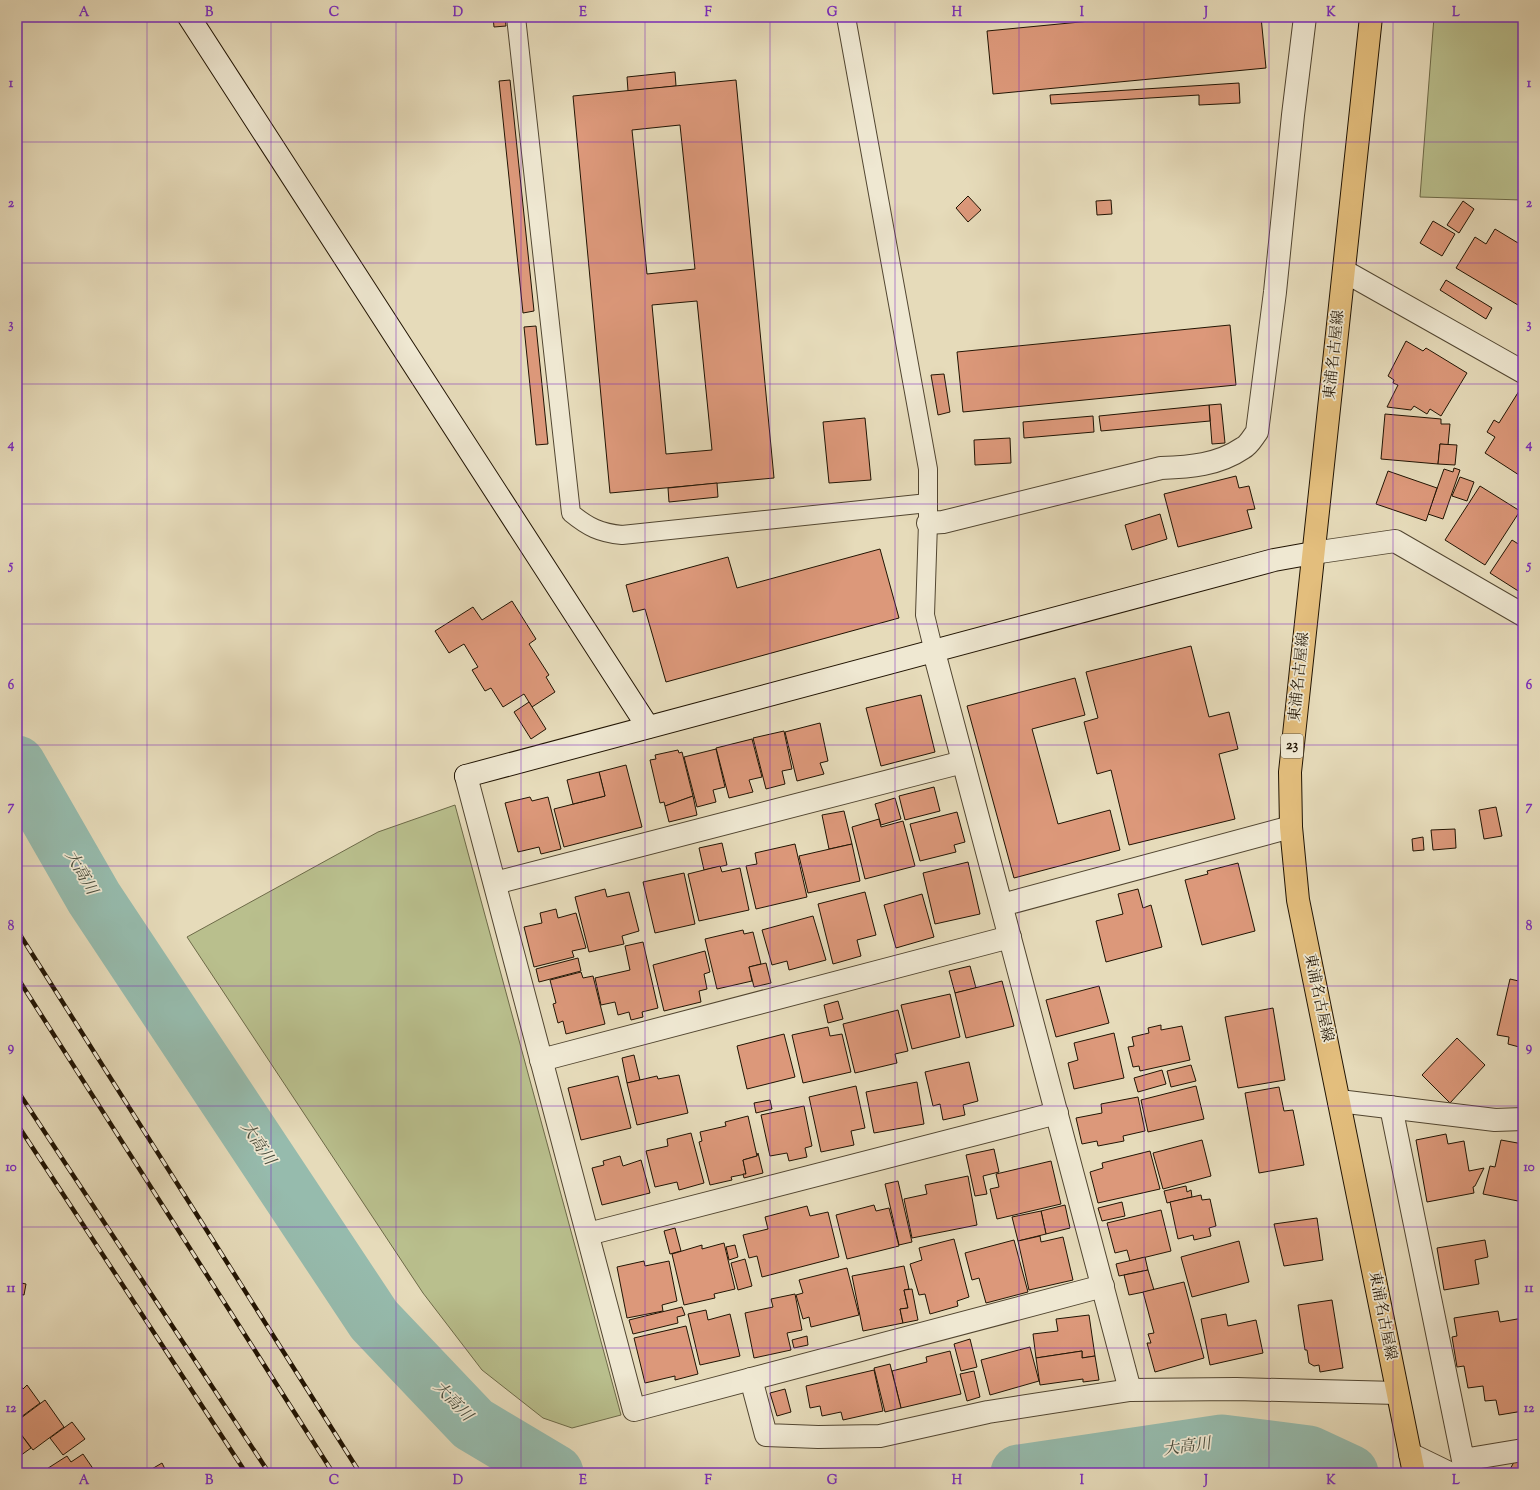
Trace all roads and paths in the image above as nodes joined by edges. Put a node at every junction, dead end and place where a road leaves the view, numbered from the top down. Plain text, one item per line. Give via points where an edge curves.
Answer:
1 (189, 17) edge
2 (516, 17) edge
3 (846, 17) edge
4 (1305, 17) edge
5 (1371, 17) edge
6 (1344, 271) junction
7 (1523, 372) edge
8 (928, 513) junction
9 (1313, 554) junction
10 (1523, 615) edge
11 (934, 652) junction
12 (648, 727) junction
13 (963, 762) junction
14 (1291, 827) junction
15 (495, 884) junction
16 (1002, 905) junction
17 (1010, 937) junction
18 (541, 1060) junction
19 (1339, 1101) junction
20 (1391, 1107) junction
21 (1057, 1113) junction
22 (1523, 1119) edge
23 (588, 1234) junction
24 (1103, 1286) junction
25 (751, 1379) junction
26 (1130, 1390) junction
27 (1397, 1393) junction
28 (1523, 1450) edge
29 (1412, 1465) edge
30 (1449, 1473) edge

1 - 12 street
2 - 8 lane via 571,513 587,526 609,534 622,535
3 - 8 lane via 928,469
4 - 8 street via 1257,432 1244,448 1223,459 1195,467 1161,468 942,522
5 - 6 main road, 東浦名古屋線 / 23
6 - 7 street
6 - 9 main road, 東浦名古屋線 / 23
8 - 11 lane via 925,615
9 - 10 street via 1395,541
9 - 11 street via 1274,560
9 - 14 main road, 東浦名古屋線 / 23 via 1290,772
11 - 12 street
11 - 13 street
12 - 15 street via 466,776
13 - 15 street
13 - 16 street
14 - 16 street
14 - 19 main road, 東浦名古屋線 / 23 via 1298,900
15 - 18 street
16 - 17 street
17 - 18 street
17 - 21 street
18 - 23 street
19 - 20 street
19 - 27 main road, 東浦名古屋線 / 23
20 - 22 street via 1495,1120
20 - 28 street via 1464,1460
21 - 23 street
21 - 24 street
23 - 25 street via 634,1410
24 - 25 street
24 - 26 street
25 - 26 street via 766,1435 818,1437 880,1436 988,1412
26 - 27 street via 1236,1389
27 - 29 main road, 東浦名古屋線 / 23
29 - 30 street

